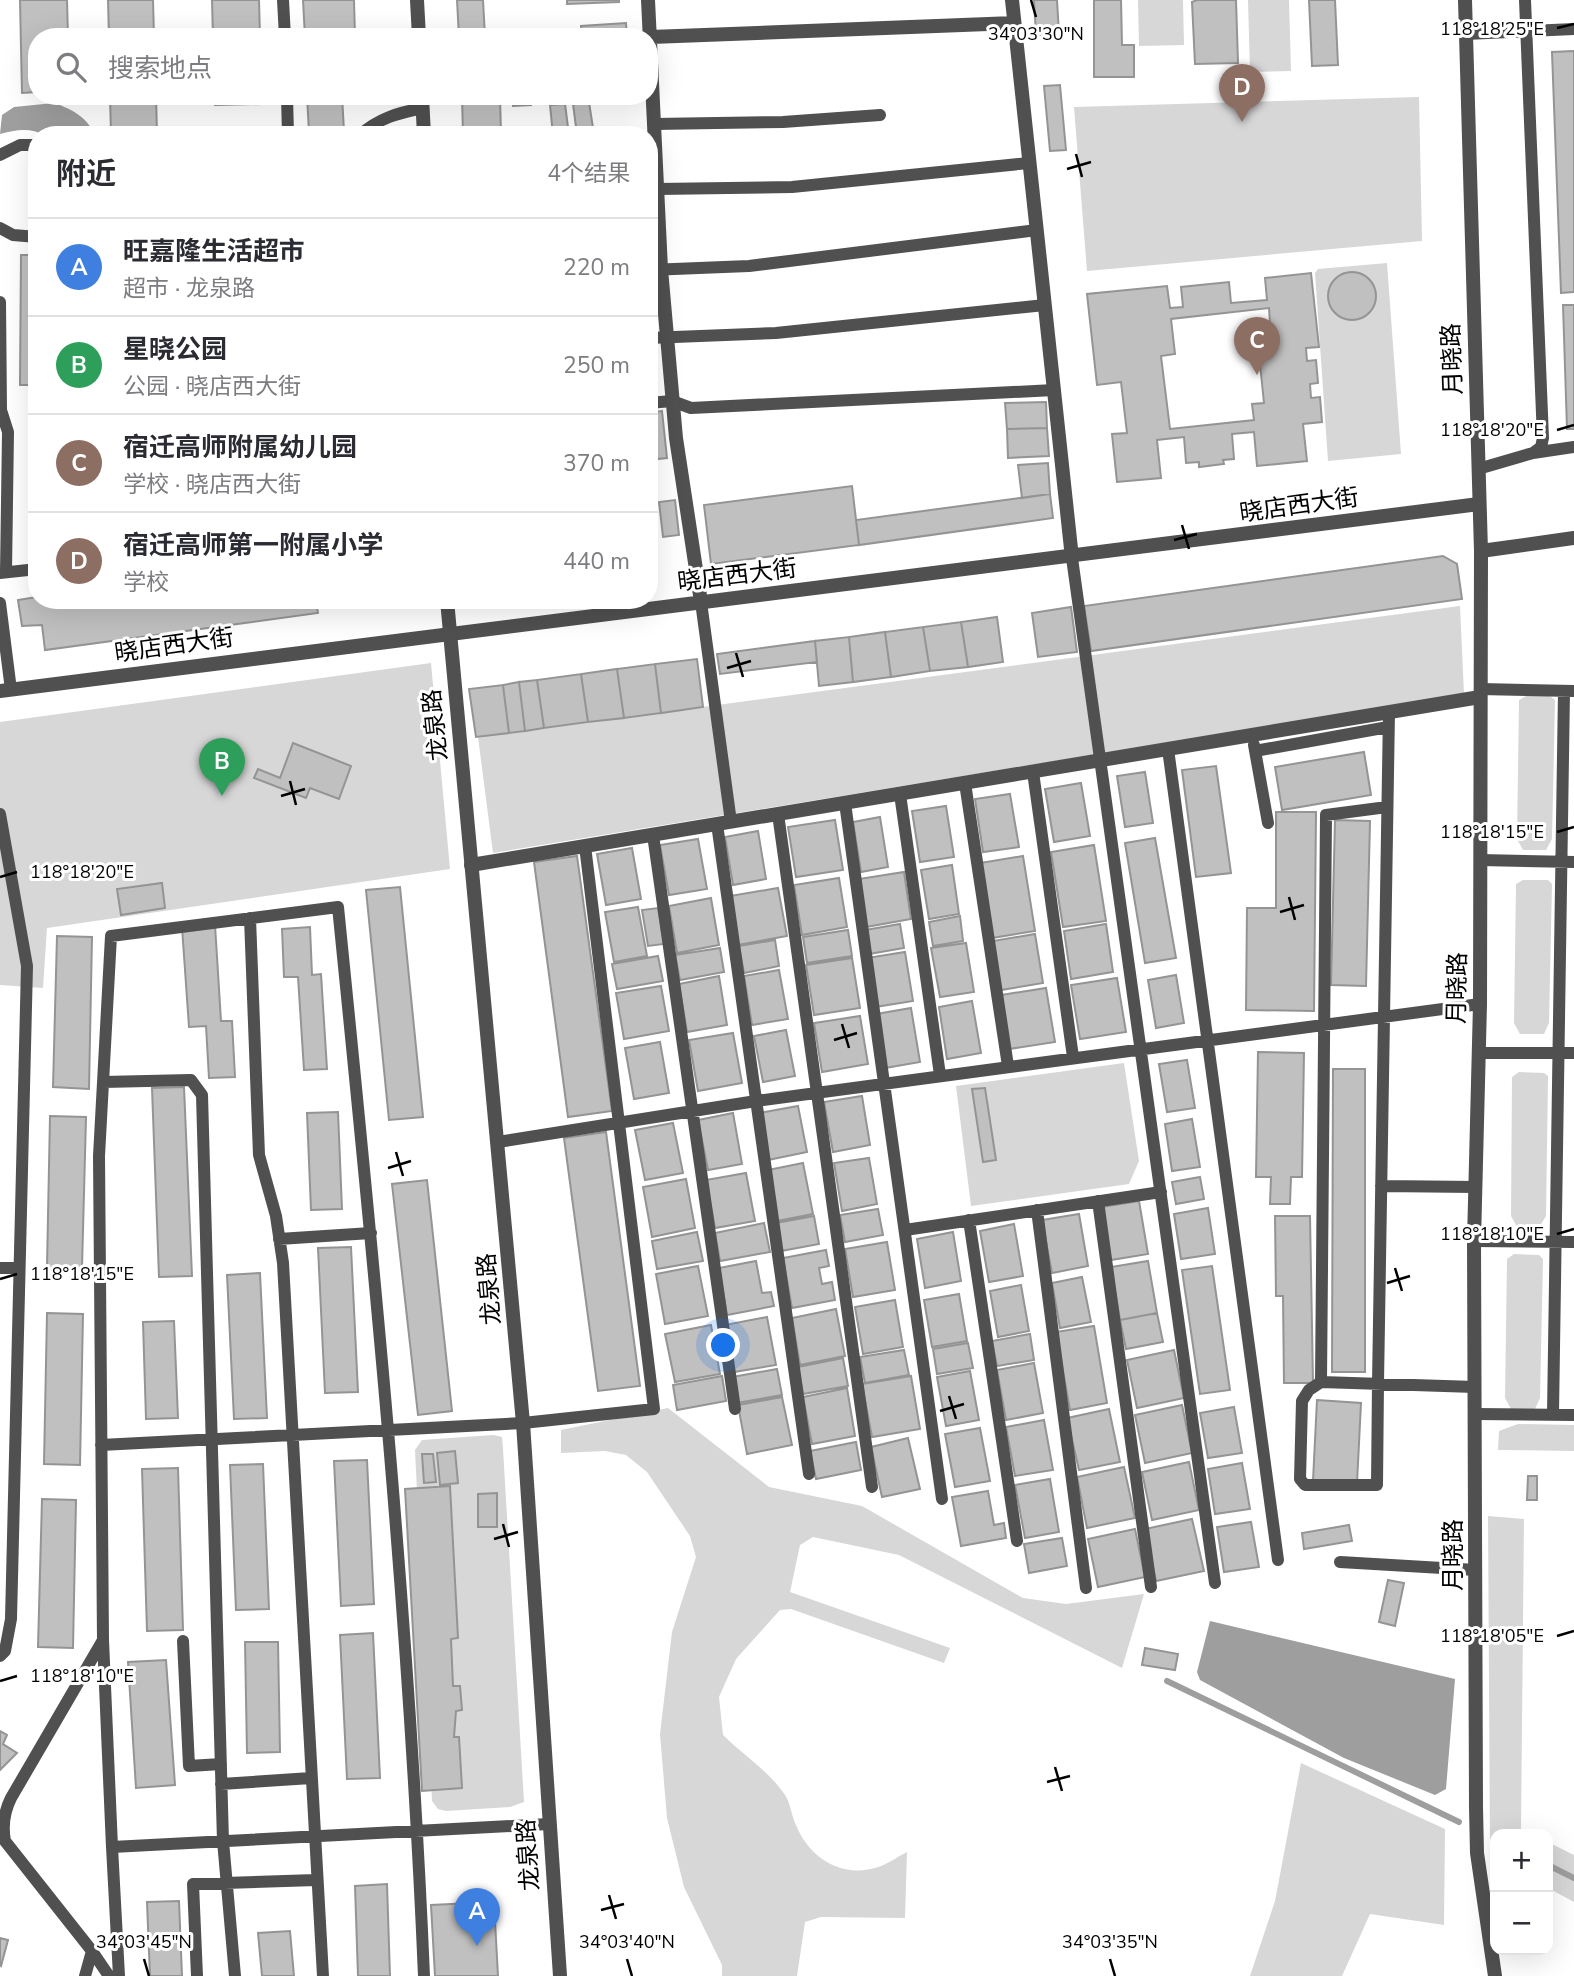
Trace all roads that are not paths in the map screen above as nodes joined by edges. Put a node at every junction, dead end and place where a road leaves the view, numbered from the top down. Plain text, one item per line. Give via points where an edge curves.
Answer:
1 (283, 0) edge
2 (417, 0) edge
3 (648, 0) edge
4 (1012, 0) edge
5 (1465, 0) edge
6 (1525, 0) edge
7 (1014, 23) junction
8 (285, 28) edge
9 (419, 28) edge
10 (650, 28) edge
11 (1574, 29) edge
12 (1527, 31) junction
13 (1466, 34) junction
14 (658, 37) edge
15 (287, 105) edge
16 (415, 105) edge
17 (422, 105) edge
18 (653, 105) edge
19 (880, 115) dead end
20 (654, 124) joint
21 (288, 126) edge
22 (370, 126) edge
23 (423, 126) edge
24 (28, 145) edge
25 (0, 155) edge
26 (1029, 163) junction
27 (658, 189) edge
28 (0, 228) edge
29 (1037, 230) junction
30 (28, 236) edge
31 (658, 270) edge
32 (658, 287) edge
33 (0, 302) edge
34 (1045, 305) junction
35 (667, 337) junction
36 (658, 338) edge
37 (1054, 390) junction
38 (672, 401) junction
39 (658, 402) edge
40 (1574, 447) edge
41 (1533, 453) junction
42 (1478, 469) junction
43 (1479, 504) junction
44 (1574, 538) edge
45 (1481, 551) junction
46 (1072, 558) junction
47 (28, 570) edge
48 (3, 573) edge
49 (701, 602) junction
50 (0, 603) edge
51 (658, 604) edge
52 (447, 609) edge
53 (610, 609) edge
54 (448, 632) junction
55 (6, 691) edge
56 (1569, 691) edge
57 (1480, 693) junction
58 (1389, 712) junction
59 (1388, 727) junction
60 (1252, 735) junction
61 (1168, 749) junction
62 (1255, 751) junction
63 (1100, 760) junction
64 (1033, 772) junction
65 (965, 783) junction
66 (900, 794) junction
67 (845, 803) junction
68 (1387, 807) junction
69 (0, 814) edge
70 (778, 814) junction
71 (724, 823) junction
72 (1268, 823) dead end
73 (653, 835) junction
74 (585, 846) junction
75 (1480, 860) junction
76 (1568, 861) edge
77 (471, 865) junction
78 (250, 918) junction
79 (1480, 1004) junction
80 (1384, 1016) junction
81 (1324, 1024) junction
82 (1208, 1038) junction
83 (1141, 1048) junction
84 (1479, 1053) junction
85 (1559, 1053) junction
86 (1574, 1053) edge
87 (1073, 1057) junction
88 (1008, 1066) junction
89 (940, 1075) junction
90 (103, 1083) junction
91 (885, 1083) junction
92 (817, 1093) junction
93 (756, 1101) junction
94 (692, 1110) junction
95 (617, 1120) junction
96 (498, 1142) junction
97 (1381, 1186) junction
98 (1476, 1187) junction
99 (1161, 1192) junction
100 (1097, 1201) junction
101 (1037, 1210) junction
102 (969, 1220) junction
103 (905, 1230) junction
104 (370, 1233) junction
105 (279, 1239) junction
106 (1474, 1241) junction
107 (1556, 1242) junction
108 (1574, 1242) edge
109 (0, 1268) edge
110 (19, 1268) junction
111 (1321, 1382) junction
112 (1378, 1383) junction
113 (1475, 1387) junction
114 (734, 1409) dead end
115 (1476, 1414) junction
116 (1553, 1415) junction
117 (1574, 1415) edge
118 (523, 1423) junction
119 (390, 1430) junction
120 (291, 1434) junction
121 (212, 1439) junction
122 (101, 1445) junction
123 (808, 1474) dead end
124 (872, 1487) dead end
125 (942, 1499) dead end
126 (1017, 1541) dead end
127 (1278, 1560) dead end
128 (1340, 1562) dead end
129 (1476, 1570) junction
130 (1215, 1583) dead end
131 (1151, 1587) dead end
132 (1086, 1588) dead end
133 (103, 1640) junction
134 (183, 1641) dead end
135 (0, 1656) edge
136 (221, 1764) junction
137 (311, 1778) junction
138 (221, 1784) junction
139 (549, 1824) junction
140 (418, 1831) junction
141 (315, 1837) junction
142 (223, 1841) junction
143 (112, 1847) junction
144 (316, 1880) junction
145 (228, 1881) junction
146 (92, 1951) junction
147 (85, 1976) edge
148 (109, 1976) edge
149 (119, 1976) edge
150 (197, 1976) edge
151 (235, 1976) edge
152 (323, 1976) edge
153 (424, 1976) edge
154 (560, 1976) edge
155 (1495, 1976) edge

1 - 8 lane
2 - 9 street
3 - 10 street
4 - 7 street
5 - 13 street, 月晓路
6 - 12 lane
7 - 14 street
7 - 26 street
11 - 12 lane
12 - 13 lane
12 - 41 lane via 1543,429 1541,447
13 - 42 street, 月晓路
15 - 21 lane
16 - 22 lane
17 - 23 street
18 - 20 street
19 - 20 lane
24 - 25 lane
26 - 27 lane via 792,187
26 - 29 street
28 - 30 lane
29 - 31 lane via 749,266
29 - 34 street
32 - 35 street
33 - 48 lane via 1,410 8,432
34 - 35 lane via 776,332
34 - 37 street
35 - 36 lane
35 - 38 street
37 - 38 lane via 691,408
37 - 46 street
38 - 39 lane
38 - 49 street
40 - 41 lane
41 - 42 lane
42 - 43 street, 月晓路
43 - 45 street, 月晓路
43 - 46 street, 晓店西大街
44 - 45 street
45 - 57 street, 月晓路
46 - 49 street, 晓店西大街
46 - 63 lane
47 - 48 lane
49 - 51 street, 晓店西大街
49 - 71 lane
50 - 55 lane
52 - 54 street, 龙泉路
53 - 54 street, 晓店西大街
54 - 55 street, 晓店西大街
54 - 77 street, 龙泉路
56 - 57 lane
56 - 76 lane
57 - 58 street
57 - 75 street, 月晓路
58 - 59 lane
58 - 60 street
59 - 62 lane
59 - 68 lane
60 - 61 street
60 - 62 lane
61 - 63 street
61 - 82 lane
62 - 72 lane
63 - 64 street
63 - 83 lane
64 - 65 street
64 - 87 lane
65 - 66 street
65 - 88 lane
66 - 67 street
66 - 89 lane
67 - 70 street
67 - 91 lane
68 - 80 lane
68 - 81 lane via 1326,815
69 - 110 lane via 27,966
70 - 71 street
70 - 92 lane
71 - 73 street
71 - 93 lane
73 - 74 street
73 - 94 lane
74 - 77 street
74 - 95 lane
75 - 76 lane
75 - 79 street, 月晓路
76 - 85 lane
77 - 96 street, 龙泉路
78 - 90 lane via 111,936
78 - 104 lane via 338,907
78 - 105 lane via 259,1156
79 - 80 lane
79 - 84 street, 月晓路
80 - 81 lane
80 - 97 lane
81 - 82 lane
81 - 111 lane
82 - 83 lane
82 - 127 lane
83 - 87 lane
83 - 99 lane
84 - 85 lane
84 - 98 street, 月晓路
85 - 86 lane
85 - 107 lane
87 - 88 lane
88 - 89 lane
89 - 91 lane
90 - 121 lane via 191,1080 202,1095
90 - 122 lane via 99,1156
91 - 92 lane
91 - 103 lane
92 - 93 lane
92 - 124 lane
93 - 94 lane
93 - 123 lane
94 - 95 lane
94 - 114 lane
95 - 96 lane
95 - 118 lane via 653,1409
96 - 118 street, 龙泉路
97 - 98 lane
97 - 112 lane
98 - 106 street, 月晓路
99 - 100 lane
99 - 130 lane
100 - 101 lane
100 - 131 lane
101 - 102 lane
101 - 132 lane
102 - 103 lane
102 - 126 lane
103 - 125 lane
104 - 105 lane
104 - 119 lane
105 - 120 lane
106 - 107 lane
106 - 113 street, 月晓路
107 - 108 lane
107 - 116 lane
109 - 110 lane
110 - 135 lane via 11,1619
111 - 112 lane
111 - 112 lane via 1301,1401 1300,1479 1305,1485 1377,1485
112 - 113 lane
113 - 115 street, 月晓路
115 - 116 lane
115 - 129 street, 月晓路
116 - 117 lane
118 - 119 lane
118 - 139 street, 龙泉路
119 - 120 lane
119 - 140 lane
120 - 121 lane
120 - 137 lane
121 - 122 lane
121 - 136 lane
122 - 133 lane
128 - 129 lane
129 - 155 street, 月晓路 via 1477,1853
133 - 143 lane
133 - 146 lane via 11,1798 3,1830 5,1840
134 - 136 lane via 189,1766
136 - 138 lane
137 - 138 lane
137 - 141 lane
138 - 142 lane
139 - 140 lane
139 - 154 street, 龙泉路
140 - 141 lane
140 - 153 lane
141 - 142 lane
141 - 144 lane
142 - 143 lane
142 - 145 lane
143 - 149 lane
144 - 145 lane
144 - 152 lane
145 - 150 lane via 193,1884
145 - 151 lane
146 - 147 lane
146 - 148 lane

